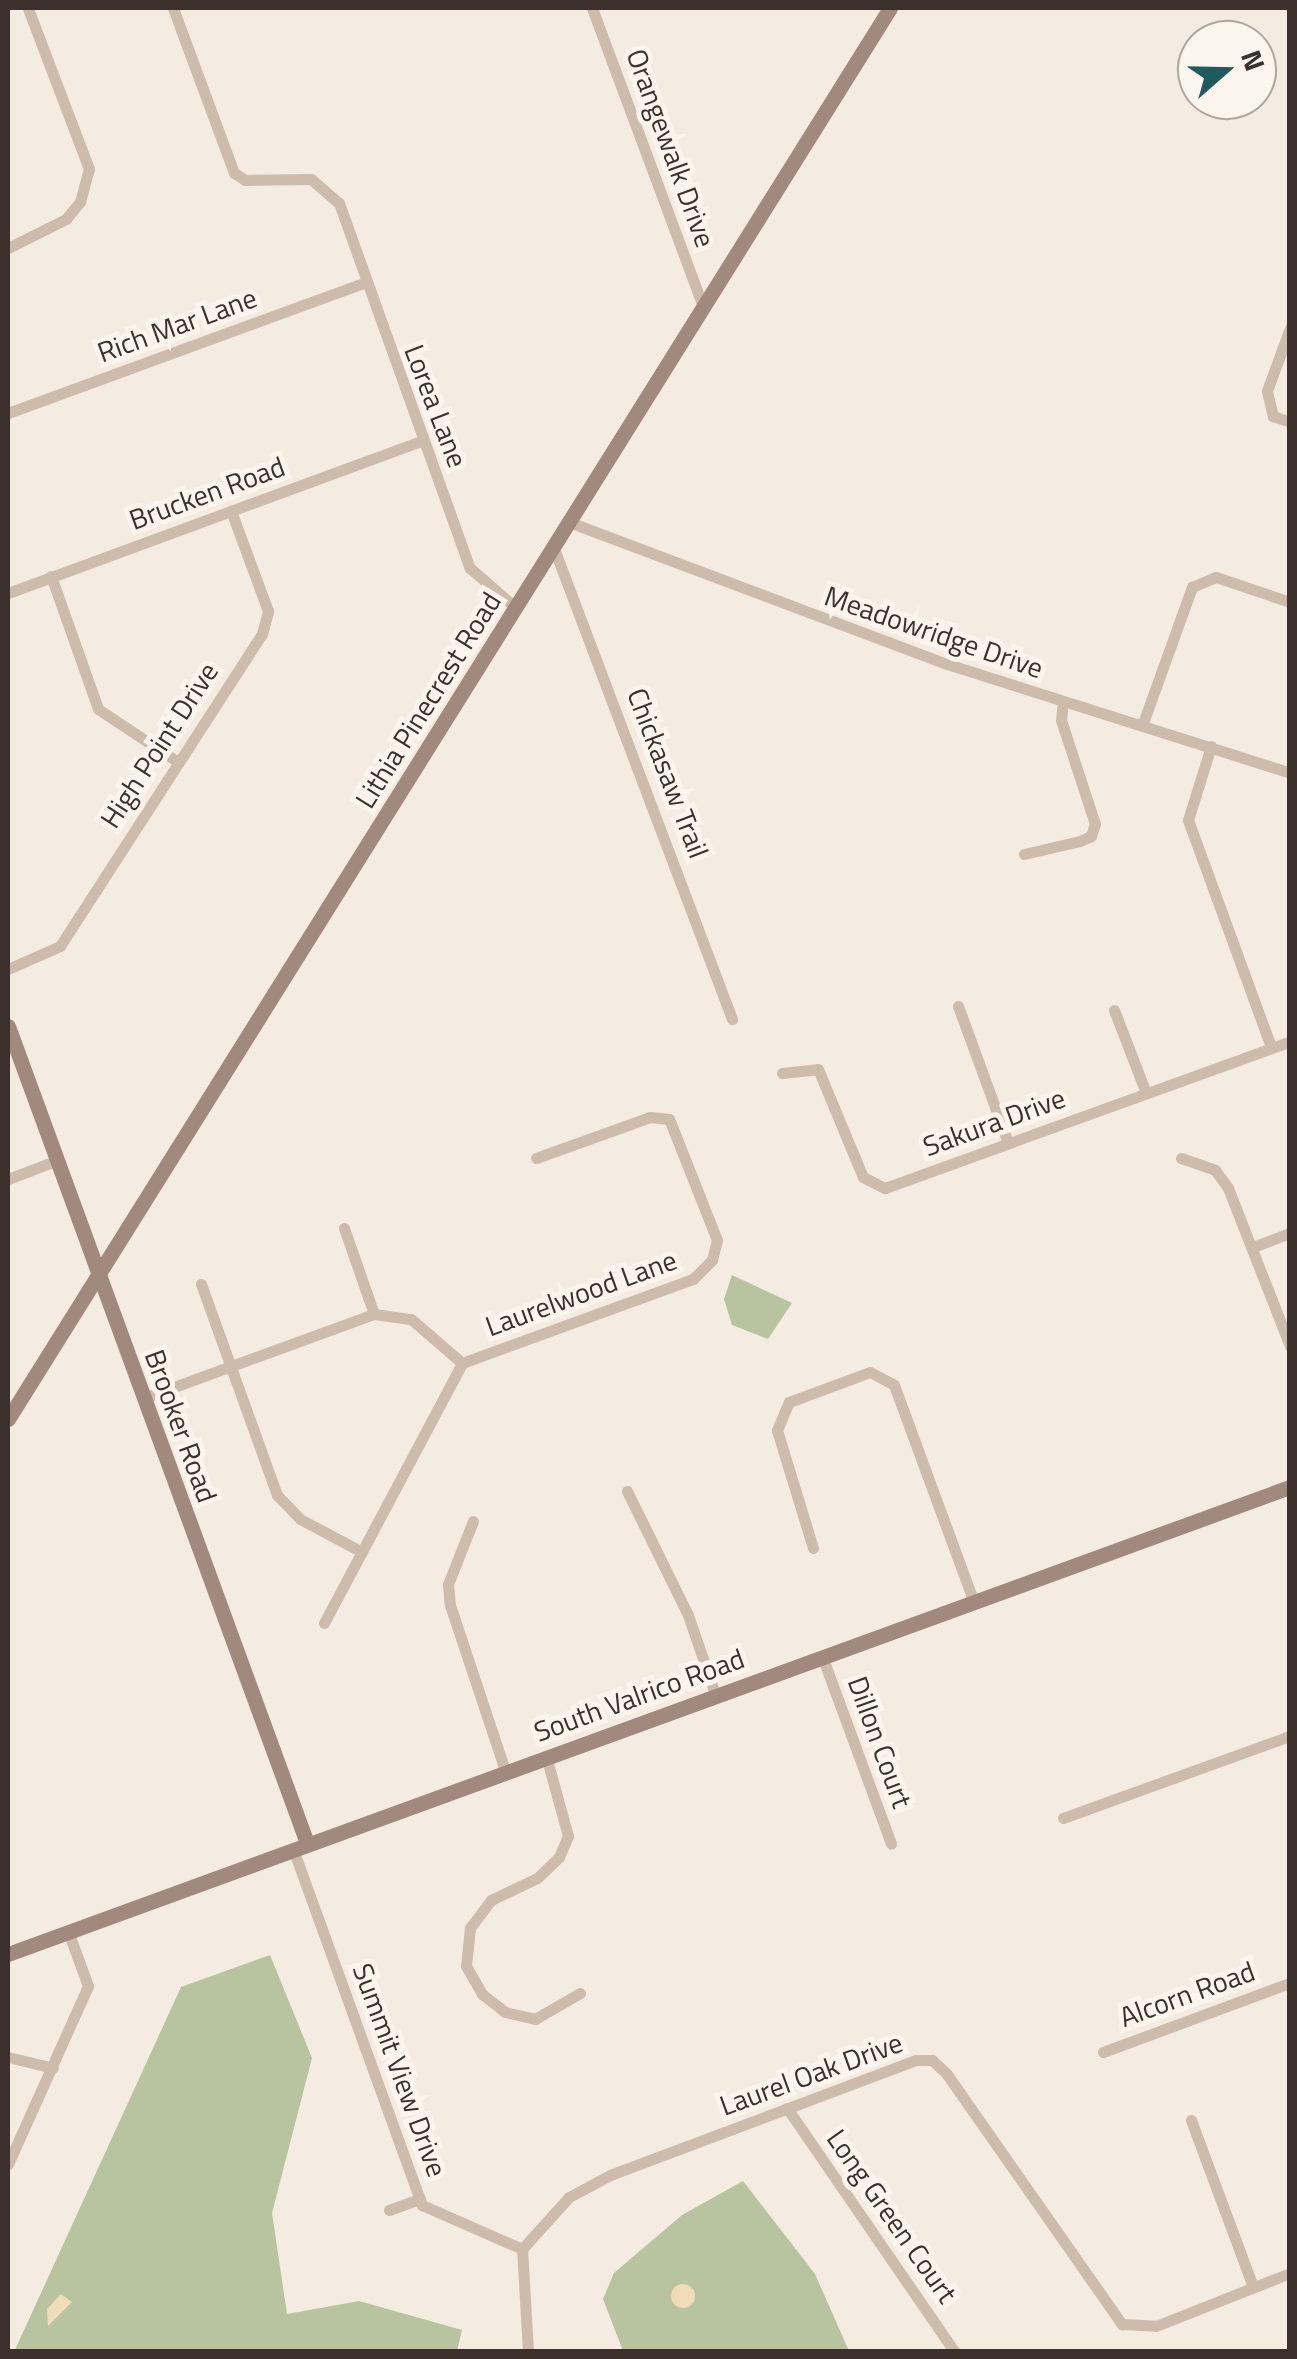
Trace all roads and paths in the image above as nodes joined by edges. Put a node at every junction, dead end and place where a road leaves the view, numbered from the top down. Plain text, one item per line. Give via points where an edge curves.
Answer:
1 (28, 8) edge
2 (172, 8) edge
3 (592, 8) edge
4 (890, 8) edge
5 (8, 248) edge
6 (363, 283) junction
7 (703, 306) junction
8 (1290, 328) edge
9 (8, 414) edge
10 (1290, 422) edge
11 (423, 440) junction
12 (231, 510) junction
13 (568, 522) junction
14 (553, 546) junction
15 (52, 576) junction
16 (8, 593) edge
17 (1290, 602) edge
18 (516, 607) junction
19 (1063, 702) junction
20 (1143, 722) junction
21 (1211, 746) junction
22 (178, 762) junction
23 (1290, 773) edge
24 (1024, 854) dead end
25 (8, 969) edge
26 (958, 1006) dead end
27 (1114, 1010) dead end
28 (732, 1019) dead end
29 (8, 1026) edge
30 (1290, 1040) edge
31 (1272, 1047) junction
32 (782, 1073) dead end
33 (1146, 1093) junction
34 (1008, 1144) junction
35 (536, 1158) dead end
36 (1181, 1158) dead end
37 (58, 1160) junction
38 (8, 1179) edge
39 (344, 1228) dead end
40 (1290, 1233) edge
41 (1253, 1246) junction
42 (99, 1273) junction
43 (201, 1284) dead end
44 (374, 1314) junction
45 (1290, 1346) edge
46 (462, 1364) junction
47 (230, 1367) junction
48 (144, 1398) junction
49 (8, 1418) edge
50 (1290, 1487) edge
51 (627, 1491) dead end
52 (473, 1520) dead end
53 (813, 1548) dead end
54 (362, 1552) junction
55 (974, 1600) junction
56 (324, 1623) dead end
57 (822, 1656) junction
58 (715, 1694) junction
59 (1290, 1736) edge
60 (546, 1756) junction
61 (505, 1770) junction
62 (1063, 1818) dead end
63 (891, 1844) dead end
64 (300, 1846) junction
65 (68, 1932) junction
66 (8, 1954) edge
67 (1290, 1982) edge
68 (580, 1993) dead end
69 (1102, 2052) dead end
70 (8, 2057) edge
71 (52, 2068) junction
72 (787, 2108) junction
73 (1191, 2120) dead end
74 (8, 2164) edge
75 (420, 2199) junction
76 (389, 2210) dead end
77 (522, 2249) junction
78 (1290, 2273) edge
79 (1252, 2287) junction
80 (528, 2352) edge
81 (955, 2352) edge

1 - 5 street via 89,170 80,202 66,219
2 - 6 street, Lorea Lane via 234,173 246,180 312,180 339,204
3 - 7 street, Orangewalk Drive
4 - 7 street, Lithia Pinecrest Road
6 - 9 street, Rich Mar Lane
6 - 11 street, Lorea Lane
7 - 13 street, Lithia Pinecrest Road
8 - 10 street via 1267,391 1273,416
11 - 12 street, Brucken Road
11 - 18 street, Lorea Lane via 470,568
12 - 15 street, Brucken Road
12 - 22 street, High Point Drive via 268,611 262,634
13 - 14 street, Lithia Pinecrest Road
13 - 19 street, Meadowridge Drive via 706,578
14 - 18 street, Lithia Pinecrest Road
14 - 28 street, Chickasaw Trail
15 - 16 street, Brucken Road
15 - 22 street via 98,709
17 - 20 street via 1216,578 1192,587
18 - 42 street, Lithia Pinecrest Road
19 - 20 street, Meadowridge Drive
19 - 24 street via 1061,720 1094,824 1091,836
20 - 21 street, Meadowridge Drive
21 - 23 street, Meadowridge Drive
21 - 31 street via 1188,820
22 - 25 street, High Point Drive via 60,946
26 - 34 street
27 - 33 street
29 - 37 street, Brooker Road
30 - 31 street, Sakura Drive
31 - 33 street, Sakura Drive
32 - 34 street, Sakura Drive via 807,1066 827,1080 872,1186 885,1188
33 - 34 street, Sakura Drive
35 - 46 street, Laurelwood Lane via 650,1117 669,1119 718,1240 715,1253 693,1279
36 - 41 street via 1214,1170
37 - 38 street
37 - 42 street, Brooker Road
39 - 44 street
40 - 41 street
41 - 45 street
42 - 48 street, Brooker Road
42 - 49 street, Lithia Pinecrest Road
43 - 47 street
44 - 46 street via 411,1318
44 - 47 street
46 - 54 street, Laurelwood Lane
47 - 48 street
47 - 54 street via 277,1495 300,1519
48 - 64 street, Brooker Road
50 - 55 street, South Valrico Road
51 - 58 street via 688,1615
52 - 61 street via 448,1584 450,1605
53 - 55 street via 777,1430 788,1402 870,1372 894,1385
54 - 56 street, Laurelwood Lane
55 - 57 street, South Valrico Road
57 - 58 street, South Valrico Road
57 - 63 street, Dillon Court
58 - 60 street, South Valrico Road
59 - 62 street
60 - 61 street, South Valrico Road
60 - 68 street via 568,1836 559,1857 537,1878 491,1900 470,1928 466,1966 482,1994 534,2019
61 - 64 street, South Valrico Road
64 - 65 street, South Valrico Road
64 - 75 street, Summit View Drive
65 - 66 street, South Valrico Road
65 - 71 street via 88,1986
67 - 69 street, Alcorn Road
70 - 71 street
71 - 74 street
72 - 77 street, Laurel Oak Drive via 610,2175 569,2197
72 - 79 street, Laurel Oak Drive via 903,2062 932,2060 1122,2324 1156,2326
72 - 81 street, Long Green Court
73 - 79 street
75 - 76 street
75 - 77 street, Summit View Drive via 432,2214
77 - 80 street
78 - 79 street, Laurel Oak Drive

